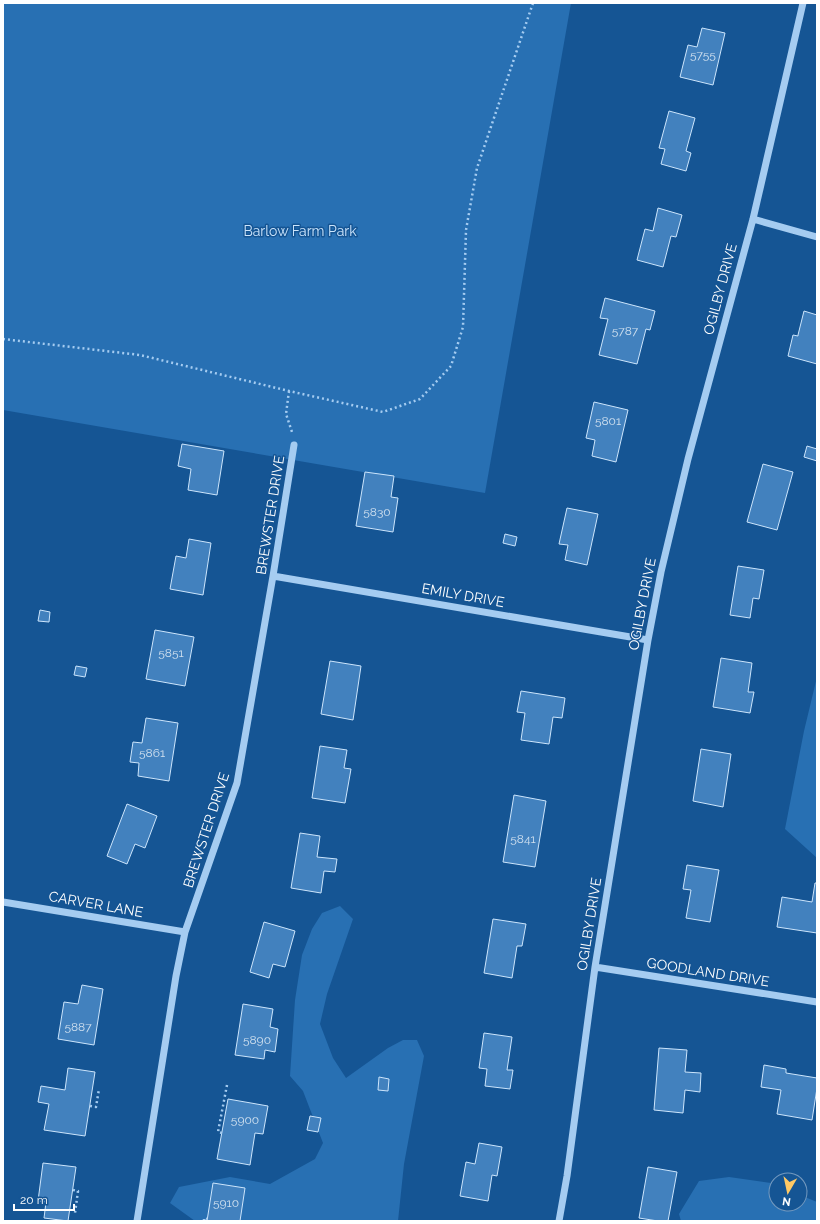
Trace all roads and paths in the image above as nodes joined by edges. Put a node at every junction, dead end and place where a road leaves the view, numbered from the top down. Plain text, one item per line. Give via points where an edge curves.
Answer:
1 (533, 3) edge
2 (803, 3) edge
3 (753, 219) junction
4 (817, 237) edge
5 (3, 339) edge
6 (289, 391) junction
7 (294, 445) joint
8 (274, 576) junction
9 (648, 640) junction
10 (3, 902) edge
11 (185, 932) junction
12 (596, 967) junction
13 (817, 1002) edge
14 (227, 1085) dead end
15 (99, 1090) dead end
16 (90, 1106) dead end
17 (222, 1133) dead end
18 (73, 1190) dead end
19 (75, 1213) dead end
20 (208, 1218) dead end
21 (137, 1221) edge
22 (204, 1221) edge
23 (559, 1221) edge

1 - 6 path via 477,168 466,230 463,327 451,366 420,399 383,412
2 - 3 street, OGILBY DRIVE
3 - 4 street
3 - 9 street, OGILBY DRIVE via 688,459
5 - 6 path via 140,355
6 - 7 path via 286,414 292,429
7 - 8 street, BREWSTER DRIVE
8 - 9 street, EMILY DRIVE
8 - 11 street, BREWSTER DRIVE via 237,783
9 - 12 street, OGILBY DRIVE
10 - 11 street, CARVER LANE
11 - 21 street, BREWSTER DRIVE
12 - 13 street, GOODLAND DRIVE
12 - 23 street, OGILBY DRIVE
14 - 17 path via 218,1132
15 - 16 path via 96,1107
18 - 19 path via 78,1191
20 - 22 path via 204,1218

